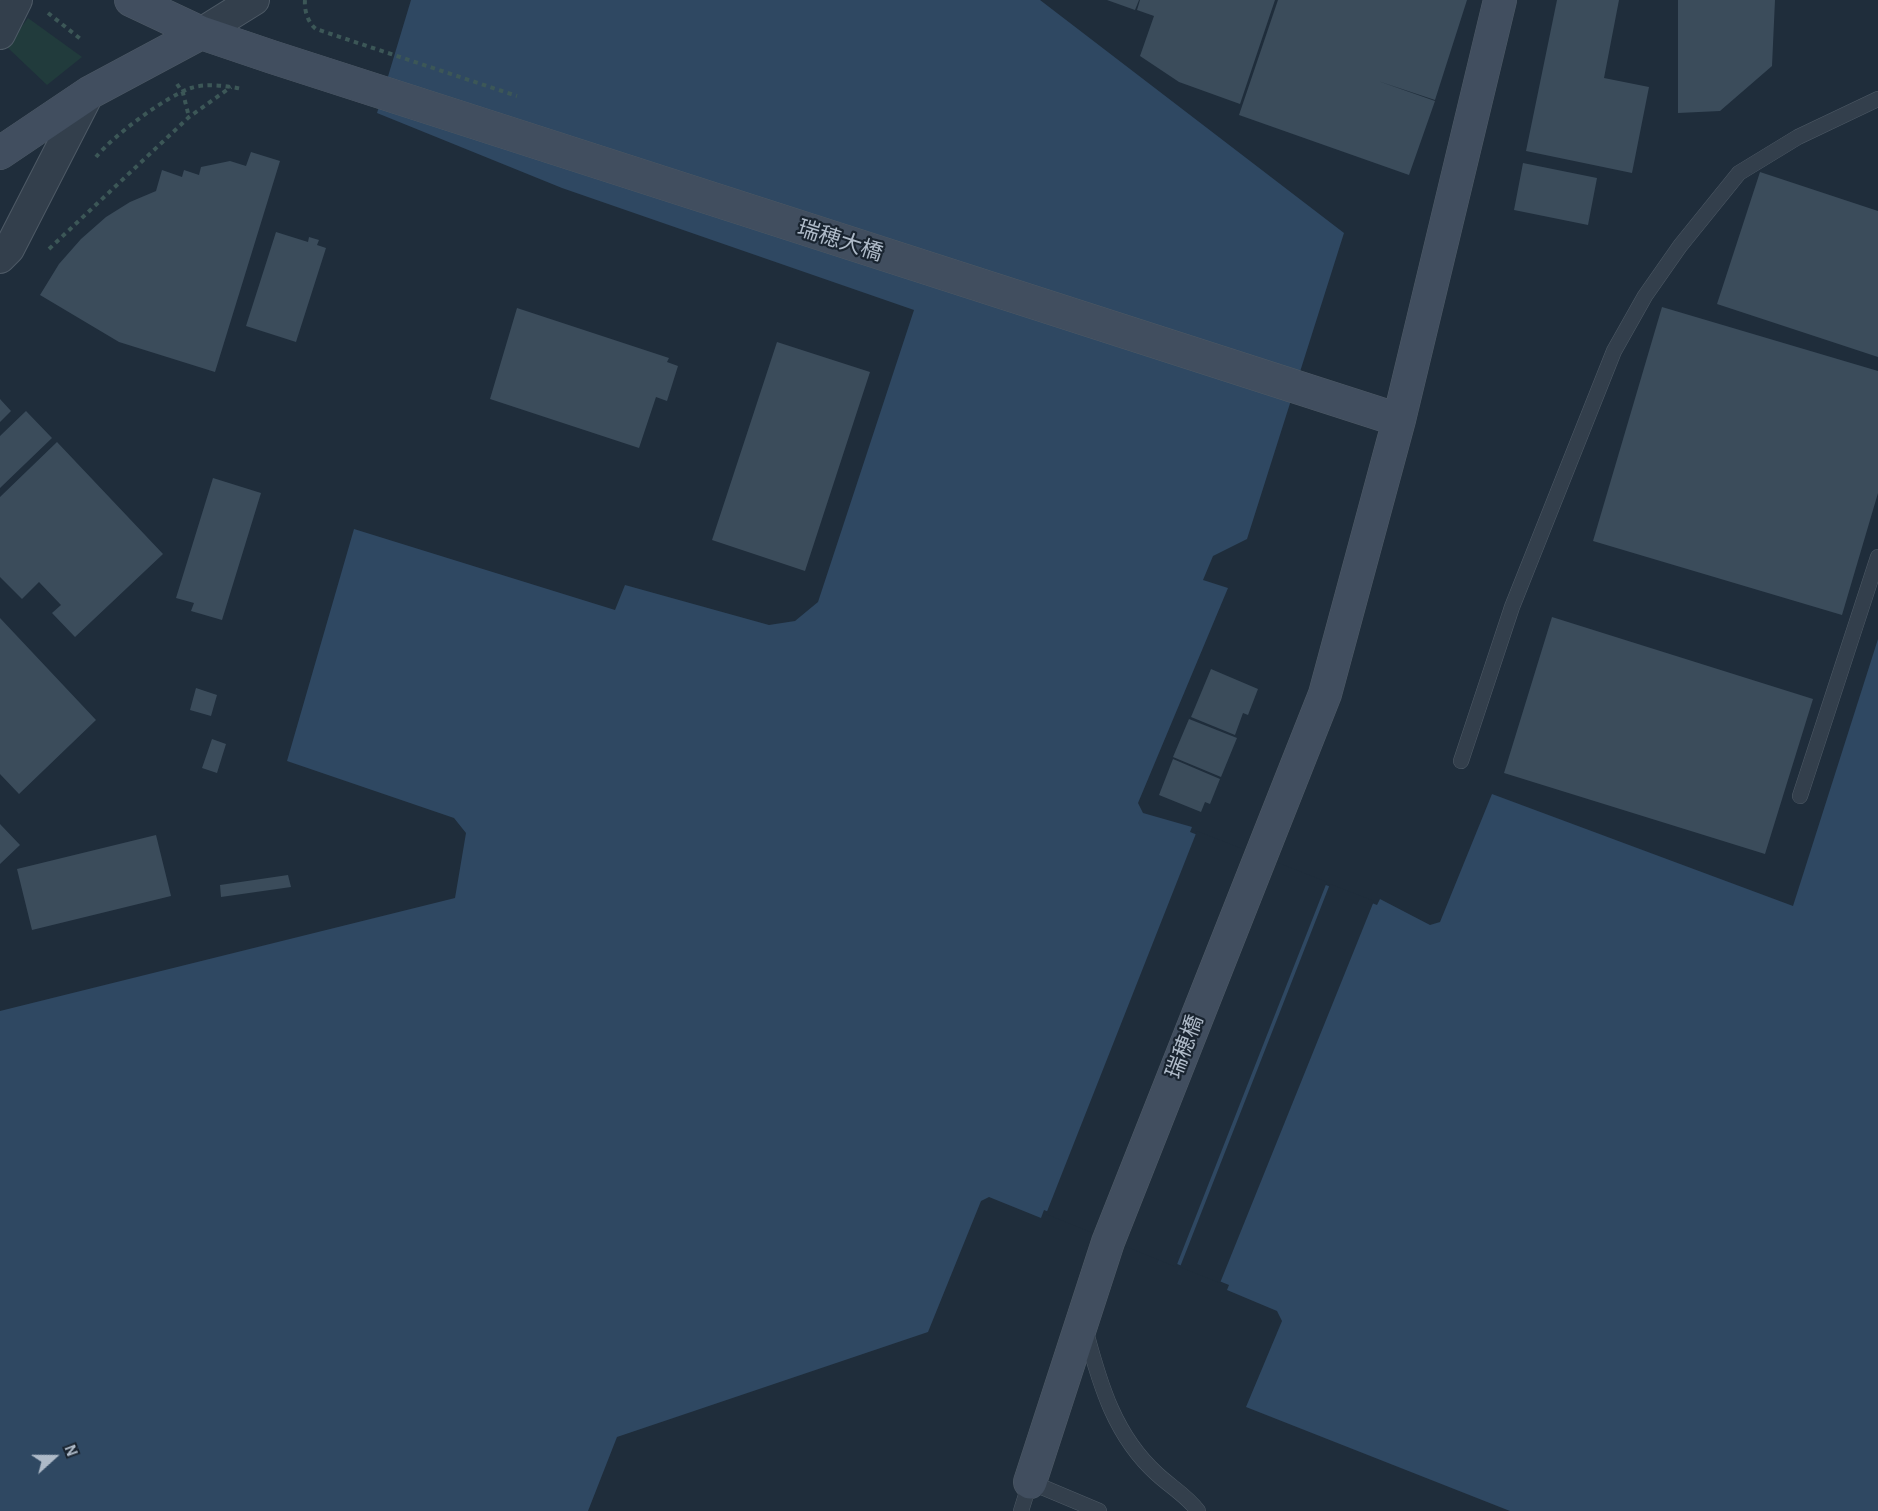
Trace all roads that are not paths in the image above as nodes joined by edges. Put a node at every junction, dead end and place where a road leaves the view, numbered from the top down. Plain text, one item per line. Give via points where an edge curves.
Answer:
1 (131, 0) edge
2 (254, 0) edge
3 (1500, 0) edge
4 (30, 5) edge
5 (201, 33) junction
6 (0, 34) edge
7 (89, 93) junction
8 (1878, 99) edge
9 (0, 153) edge
10 (0, 258) edge
11 (1399, 420) junction
12 (1878, 557) edge
13 (1461, 761) dead end
14 (1800, 796) dead end
15 (1083, 1321) junction
16 (1026, 1497) edge
17 (1099, 1511) edge
18 (1198, 1511) edge

1 - 5 street, 瑞穂大橋
2 - 5 street
3 - 11 street, 瑞穂橋
4 - 6 street
5 - 7 street
5 - 11 street, 瑞穂大橋
7 - 9 street
7 - 10 street via 9,249
8 - 13 lane via 1798,137 1739,173 1680,246 1646,296 1614,351 1516,596
11 - 15 street, 瑞穂橋 via 1325,694 1108,1242
12 - 14 lane
15 - 16 street, 瑞穂橋
15 - 18 lane via 1101,1389 1125,1438
16 - 17 lane

